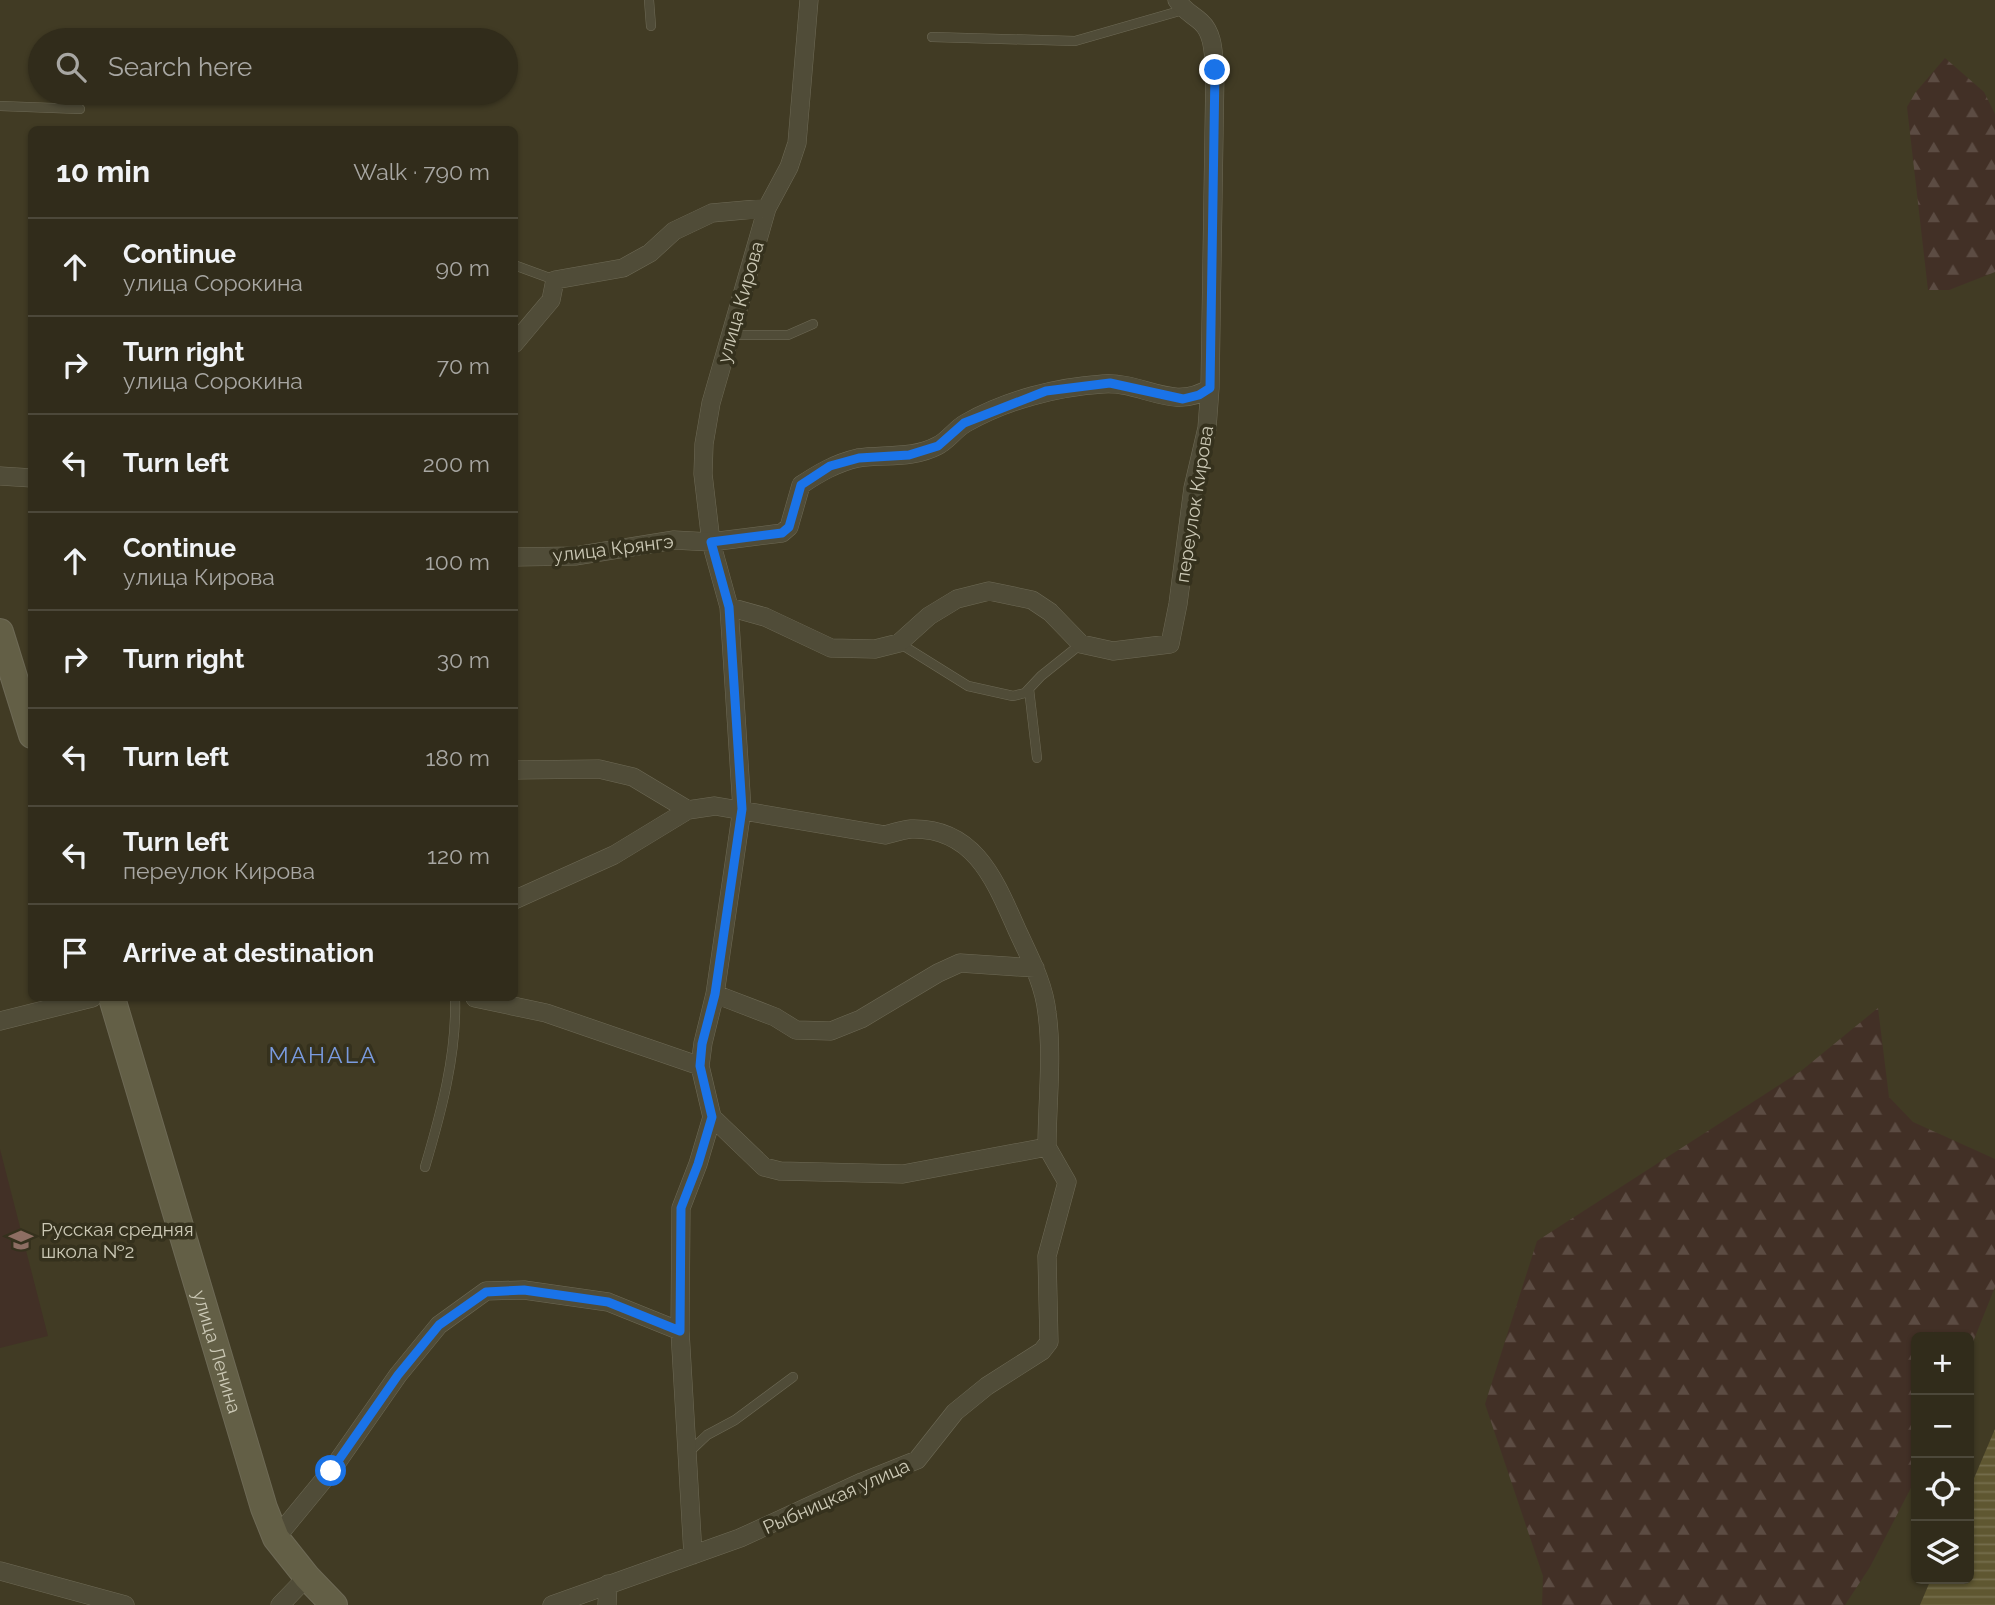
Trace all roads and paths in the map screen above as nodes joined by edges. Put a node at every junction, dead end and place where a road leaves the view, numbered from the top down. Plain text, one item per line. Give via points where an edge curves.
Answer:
1 (649, 0) edge
2 (809, 0) edge
3 (1180, 5) edge
4 (651, 26) dead end
5 (932, 37) dead end
6 (0, 106) edge
7 (80, 109) dead end
8 (767, 208) junction
9 (518, 266) edge
10 (555, 280) junction
11 (813, 324) dead end
12 (731, 335) junction
13 (518, 339) edge
14 (1210, 388) junction
15 (0, 476) edge
16 (28, 478) edge
17 (711, 542) junction
18 (518, 557) edge
19 (729, 607) junction
20 (0, 632) edge
21 (899, 643) junction
22 (1081, 644) junction
23 (1029, 689) junction
24 (28, 722) edge
25 (1037, 758) dead end
26 (518, 770) edge
27 (742, 809) junction
28 (688, 810) junction
29 (518, 898) edge
30 (1035, 968) junction
31 (715, 994) junction
32 (80, 1001) edge
33 (113, 1001) edge
34 (455, 1001) edge
35 (489, 1001) edge
36 (0, 1021) edge
37 (700, 1066) junction
38 (712, 1117) junction
39 (1046, 1147) junction
40 (425, 1167) dead end
41 (680, 1331) junction
42 (793, 1377) dead end
43 (687, 1454) junction
44 (276, 1538) junction
45 (692, 1555) junction
46 (0, 1571) edge
47 (307, 1577) junction
48 (608, 1584) junction
49 (125, 1605) edge
50 (280, 1605) edge
51 (334, 1605) edge
52 (552, 1605) edge
53 (607, 1605) edge

1 - 4 lane
2 - 8 street, улица Кирова via 797,143
3 - 5 lane via 1075,41
3 - 14 street, переулок Кирова via 1210,34 1215,70
6 - 7 lane
8 - 10 street via 712,213 674,231 650,253 623,268
8 - 12 street, улица Кирова
9 - 10 lane
10 - 13 street via 551,300
11 - 12 lane via 788,334
12 - 17 street, улица Кирова via 704,444
14 - 17 street, улица Крянгэ via 1183,399 1110,383 1046,391 964,423 938,446 909,455 859,458 830,466 801,485 789,527 782,533
14 - 22 street, переулок Кирова via 1170,644 1113,651
15 - 16 street
17 - 18 street, улица Крянгэ via 674,540 575,556
17 - 19 street, улица Кирова
19 - 21 street via 765,617 831,648 875,649
19 - 27 street, улица Кирова
20 - 24 street
21 - 22 street via 957,598 989,591 1032,600
21 - 23 lane via 968,686 1013,696
22 - 23 lane
23 - 25 lane
26 - 28 street via 599,769 633,777
27 - 28 street
27 - 30 street via 885,835 911,829 947,835 978,856 995,881
27 - 31 street, улица Кирова
28 - 29 street via 614,855
30 - 31 street via 960,963 862,1019 831,1031 796,1030
30 - 39 street via 1048,1013
31 - 37 street, улица Кирова
32 - 36 street
33 - 44 street, улица Ленина
34 - 40 lane via 456,1022 440,1115
35 - 37 street via 546,1013
37 - 38 street
38 - 39 street via 764,1167 780,1171 903,1174
38 - 41 street via 681,1208
39 - 45 street, Рыбницкая улица via 1067,1182 1047,1256 1049,1342 1042,1351 955,1412 917,1460
41 - 43 street
41 - 44 street via 608,1302 524,1290 486,1292 439,1325
42 - 43 lane via 707,1435
43 - 45 street
44 - 47 street, улица Ленина
45 - 48 street, Рыбницкая улица
46 - 49 street
47 - 50 street
47 - 51 street, улица Ленина
48 - 52 street, Рыбницкая улица
48 - 53 street

